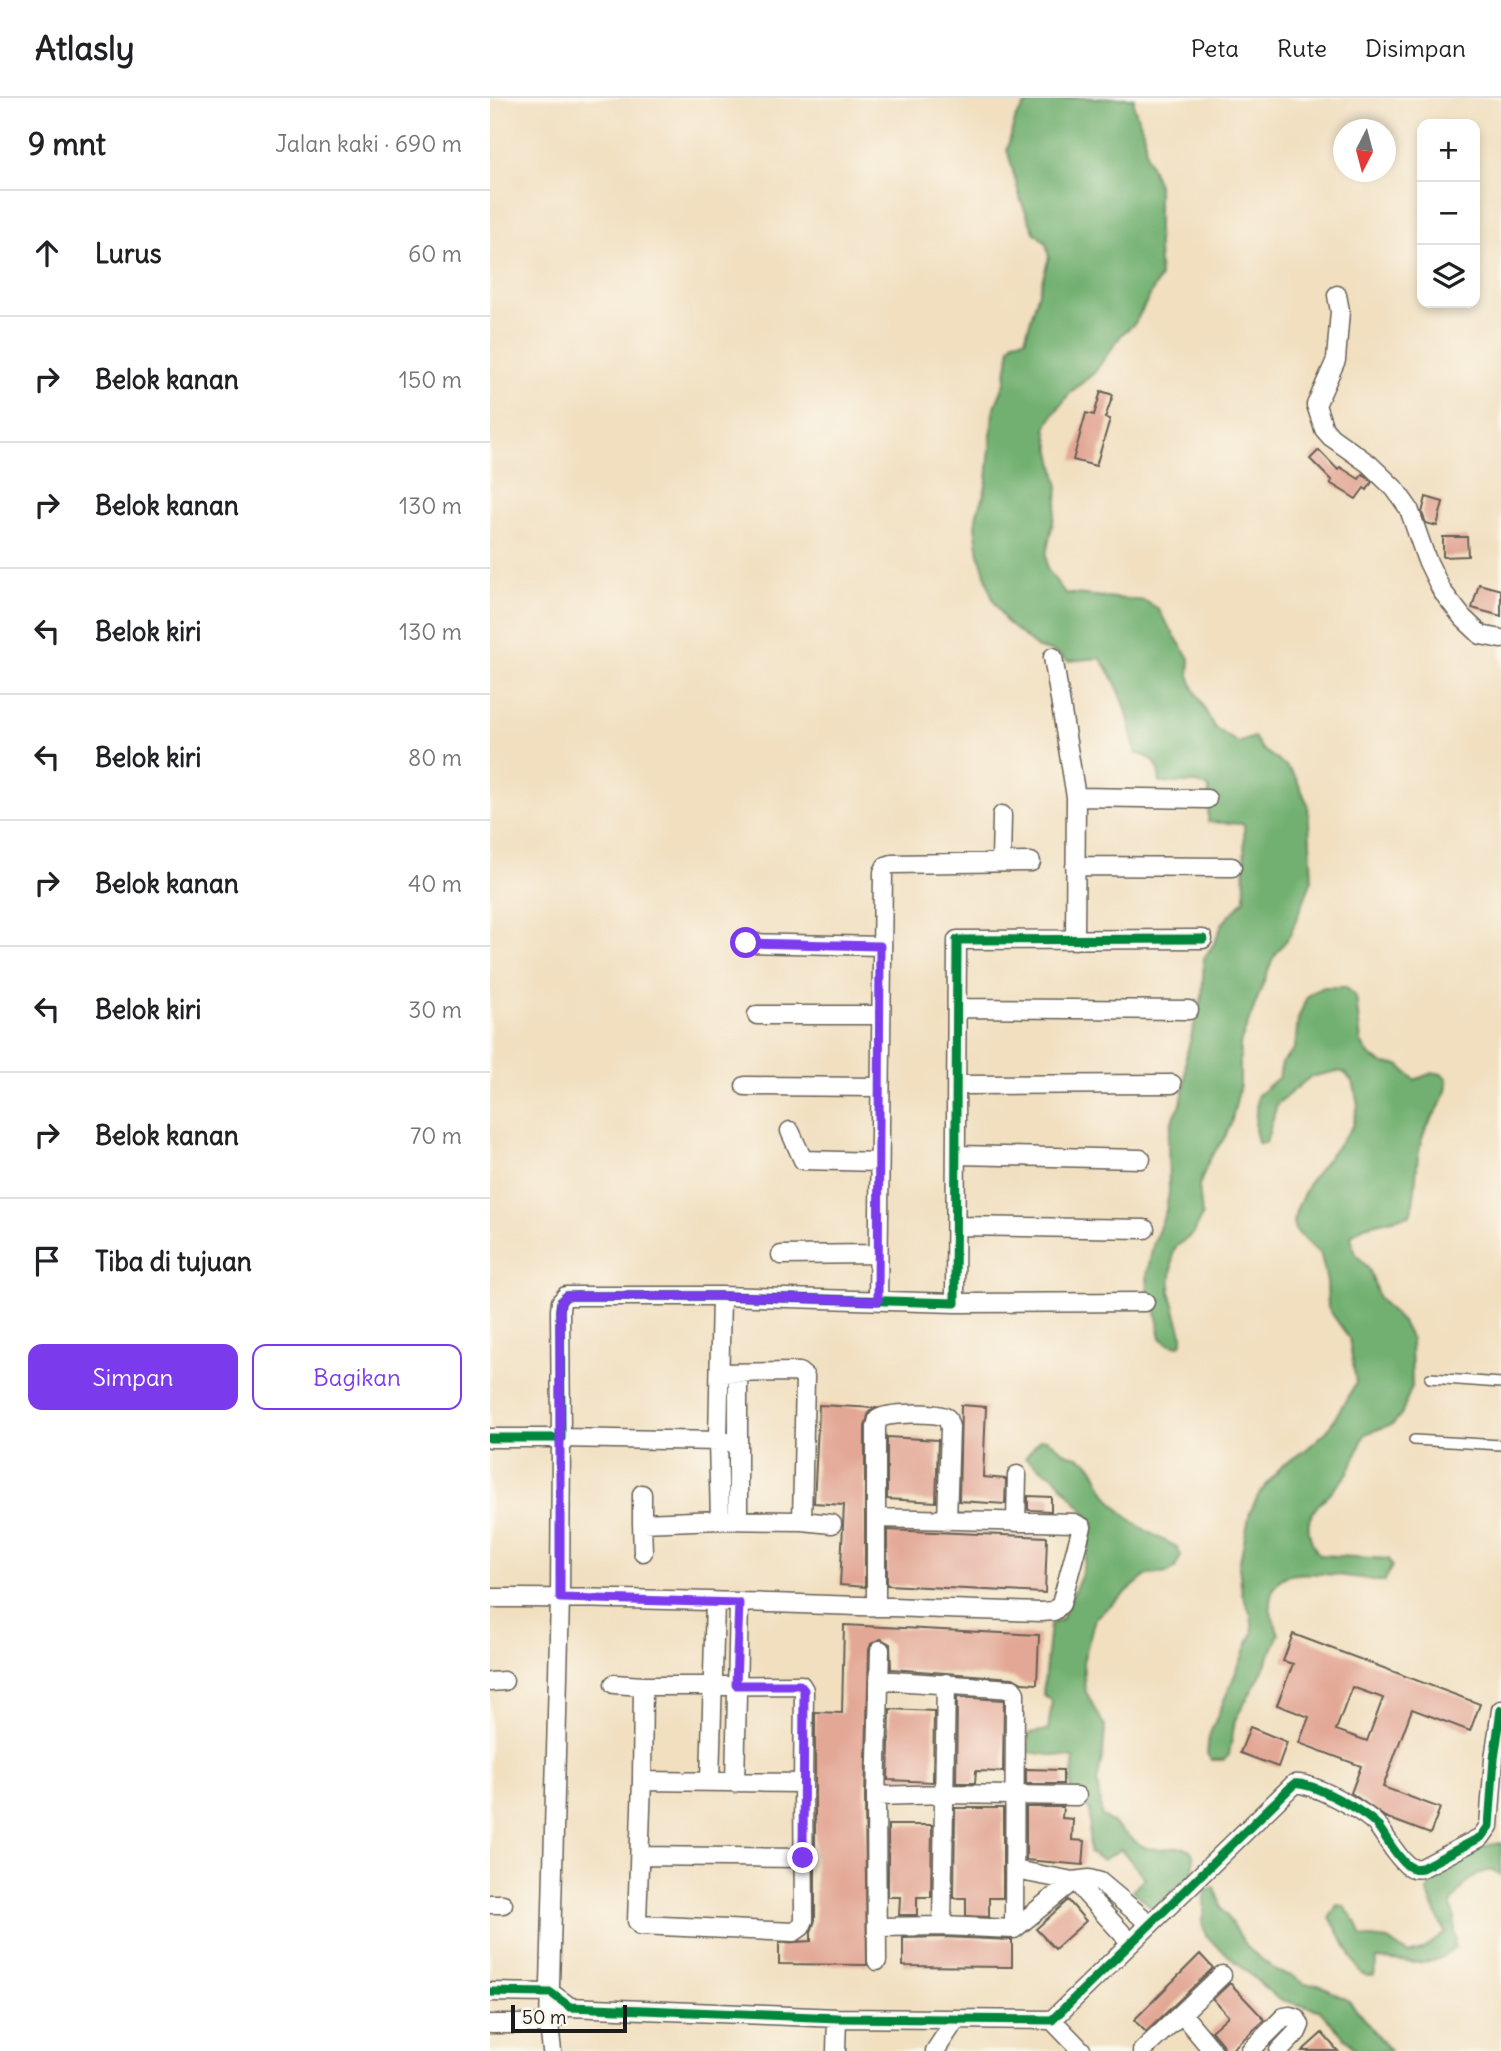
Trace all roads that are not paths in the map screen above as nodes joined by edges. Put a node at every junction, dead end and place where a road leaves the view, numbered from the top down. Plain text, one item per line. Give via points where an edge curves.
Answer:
1 (1337, 295) dead end
2 (1501, 639) edge
3 (1053, 657) dead end
4 (1076, 797) junction
5 (1207, 799) dead end
6 (1002, 815) dead end
7 (1001, 862) junction
8 (1031, 862) dead end
9 (1075, 866) junction
10 (1232, 867) dead end
11 (1203, 939) dead end
12 (1075, 940) junction
13 (746, 943) dead end
14 (880, 946) junction
15 (957, 1008) junction
16 (1189, 1010) dead end
17 (757, 1015) dead end
18 (880, 1015) junction
19 (1172, 1084) dead end
20 (957, 1085) junction
21 (746, 1086) dead end
22 (879, 1087) junction
23 (790, 1131) dead end
24 (957, 1155) junction
25 (1140, 1159) dead end
26 (878, 1162) junction
27 (956, 1226) junction
28 (1145, 1228) dead end
29 (878, 1254) junction
30 (781, 1255) dead end
31 (721, 1296) junction
32 (878, 1301) junction
33 (1145, 1302) dead end
34 (955, 1303) junction
35 (729, 1373) junction
36 (1430, 1378) dead end
37 (1501, 1383) edge
38 (490, 1438) edge
39 (561, 1438) junction
40 (1414, 1440) dead end
41 (718, 1441) junction
42 (737, 1442) junction
43 (1501, 1445) edge
44 (1017, 1475) dead end
45 (642, 1494) dead end
46 (876, 1518) junction
47 (729, 1520) junction
48 (802, 1521) junction
49 (947, 1521) junction
50 (1016, 1522) junction
51 (642, 1523) junction
52 (832, 1524) dead end
53 (643, 1552) dead end
54 (490, 1598) edge
55 (560, 1598) junction
56 (715, 1602) junction
57 (739, 1603) junction
58 (876, 1607) junction
59 (880, 1650) dead end
60 (878, 1680) junction
61 (946, 1683) junction
62 (614, 1684) dead end
63 (713, 1685) junction
64 (736, 1685) junction
65 (643, 1686) junction
66 (1501, 1710) edge
67 (642, 1781) junction
68 (710, 1782) junction
69 (735, 1783) junction
70 (803, 1783) junction
71 (945, 1794) junction
72 (1015, 1795) junction
73 (876, 1796) junction
74 (1077, 1797) dead end
75 (640, 1856) junction
76 (803, 1858) junction
77 (1015, 1870) junction
78 (1077, 1880) junction
79 (1150, 1924) junction
80 (942, 1926) junction
81 (878, 1927) junction
82 (1014, 1928) junction
83 (1132, 1943) junction
84 (877, 1961) dead end
85 (1223, 1975) dead end
86 (490, 1992) edge
87 (551, 1993) junction
88 (570, 2007) junction
89 (1182, 2014) junction
90 (837, 2018) junction
91 (956, 2019) junction
92 (1052, 2020) junction
93 (490, 2024) edge
94 (549, 2024) junction
95 (552, 2051) edge
96 (836, 2051) edge
97 (935, 2051) edge
98 (1082, 2051) edge
99 (1142, 2051) edge
100 (1213, 2051) edge
101 (1250, 2051) edge
102 (1279, 2051) edge

1 - 2 street via 1336,360 1316,405 1324,429 1395,489 1409,509 1442,591 1481,635
3 - 4 street
4 - 5 street
4 - 9 street
6 - 7 street
7 - 8 street
7 - 14 street via 886,866
9 - 10 street
9 - 12 street
11 - 12 street
12 - 15 street via 957,940
13 - 14 street
14 - 18 street
15 - 16 street
15 - 20 street
17 - 18 street
18 - 22 street
19 - 20 street
20 - 24 street
21 - 22 street
22 - 26 street
23 - 26 street via 803,1160
24 - 25 street
24 - 27 street
26 - 29 street
27 - 28 street
27 - 34 street
29 - 30 street
29 - 32 street
31 - 32 street
31 - 35 street
31 - 39 street via 566,1296 560,1310
32 - 34 street
33 - 34 street
35 - 41 street
35 - 42 street
35 - 48 street via 799,1372 805,1377
36 - 37 lane
38 - 39 street
39 - 41 street
39 - 55 street
40 - 43 lane
41 - 42 street
41 - 47 street
42 - 47 street
44 - 50 street
45 - 51 street
46 - 49 street
46 - 49 street via 878,1419 938,1415 947,1418 950,1427
46 - 58 street
47 - 48 street
47 - 51 street
48 - 52 street
49 - 50 street
50 - 58 street via 1082,1527 1059,1608 1041,1612
51 - 53 street
54 - 55 street
55 - 56 street
55 - 87 street
56 - 57 street
56 - 63 street
57 - 58 street
57 - 64 street
59 - 60 street
60 - 61 street
60 - 73 street
61 - 71 street
61 - 72 street via 1014,1691
62 - 65 street
63 - 64 street
63 - 65 street
63 - 68 street
64 - 69 street
64 - 70 street via 800,1685 804,1690
65 - 67 street
66 - 79 street via 1489,1826 1481,1837 1414,1869 1375,1823 1349,1805 1294,1783
67 - 68 street
67 - 75 street
68 - 69 street
69 - 70 street
70 - 76 street
71 - 72 street
71 - 73 street
71 - 80 street
72 - 74 street
72 - 77 street
73 - 81 street
75 - 76 street
75 - 76 street via 640,1925 794,1932 804,1920
77 - 78 street
77 - 82 street
78 - 79 street via 1100,1882
78 - 82 street
78 - 83 street
79 - 83 street
80 - 81 street
80 - 82 street
81 - 84 street
83 - 92 street
85 - 89 street
86 - 87 street
87 - 88 street
87 - 94 street
88 - 90 street
88 - 94 street
89 - 99 street
89 - 100 street
90 - 91 street
90 - 96 street
91 - 92 street
91 - 97 street
92 - 98 street
93 - 94 street
94 - 95 street
101 - 102 street via 1284,2017 1296,2018 1297,2032

